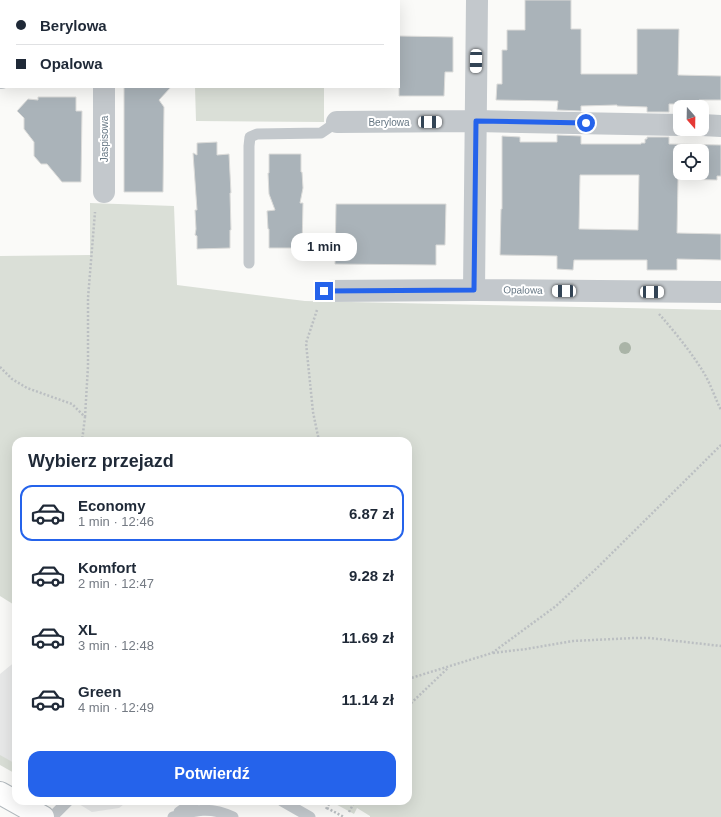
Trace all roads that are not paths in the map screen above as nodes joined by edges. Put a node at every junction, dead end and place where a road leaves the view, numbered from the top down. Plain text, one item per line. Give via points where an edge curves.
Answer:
1 (477, 0) edge
2 (104, 88) edge
3 (476, 121) junction
4 (337, 122) joint
5 (673, 125) edge
6 (709, 125) edge
7 (721, 126) edge
8 (104, 192) road end
9 (249, 263) dead end
10 (474, 290) junction
11 (324, 291) road end
12 (721, 292) edge
13 (0, 792) edge
14 (12, 799) edge
15 (22, 805) edge
16 (64, 805) edge
17 (189, 805) edge
18 (289, 805) edge
19 (43, 817) edge
20 (52, 817) edge
21 (172, 817) edge
22 (233, 817) edge
23 (310, 817) edge

1 - 3 street
2 - 8 street, Jaspisowa
3 - 4 street, Berylowa
3 - 5 street, Berylowa
3 - 10 street
4 - 9 lane via 322,133 257,134 250,137
6 - 7 street
10 - 11 street, Opalowa
10 - 12 street, Opalowa
13 - 14 street
15 - 19 street
16 - 20 lane
17 - 21 lane
18 - 23 lane
21 - 22 lane via 192,811 209,810

